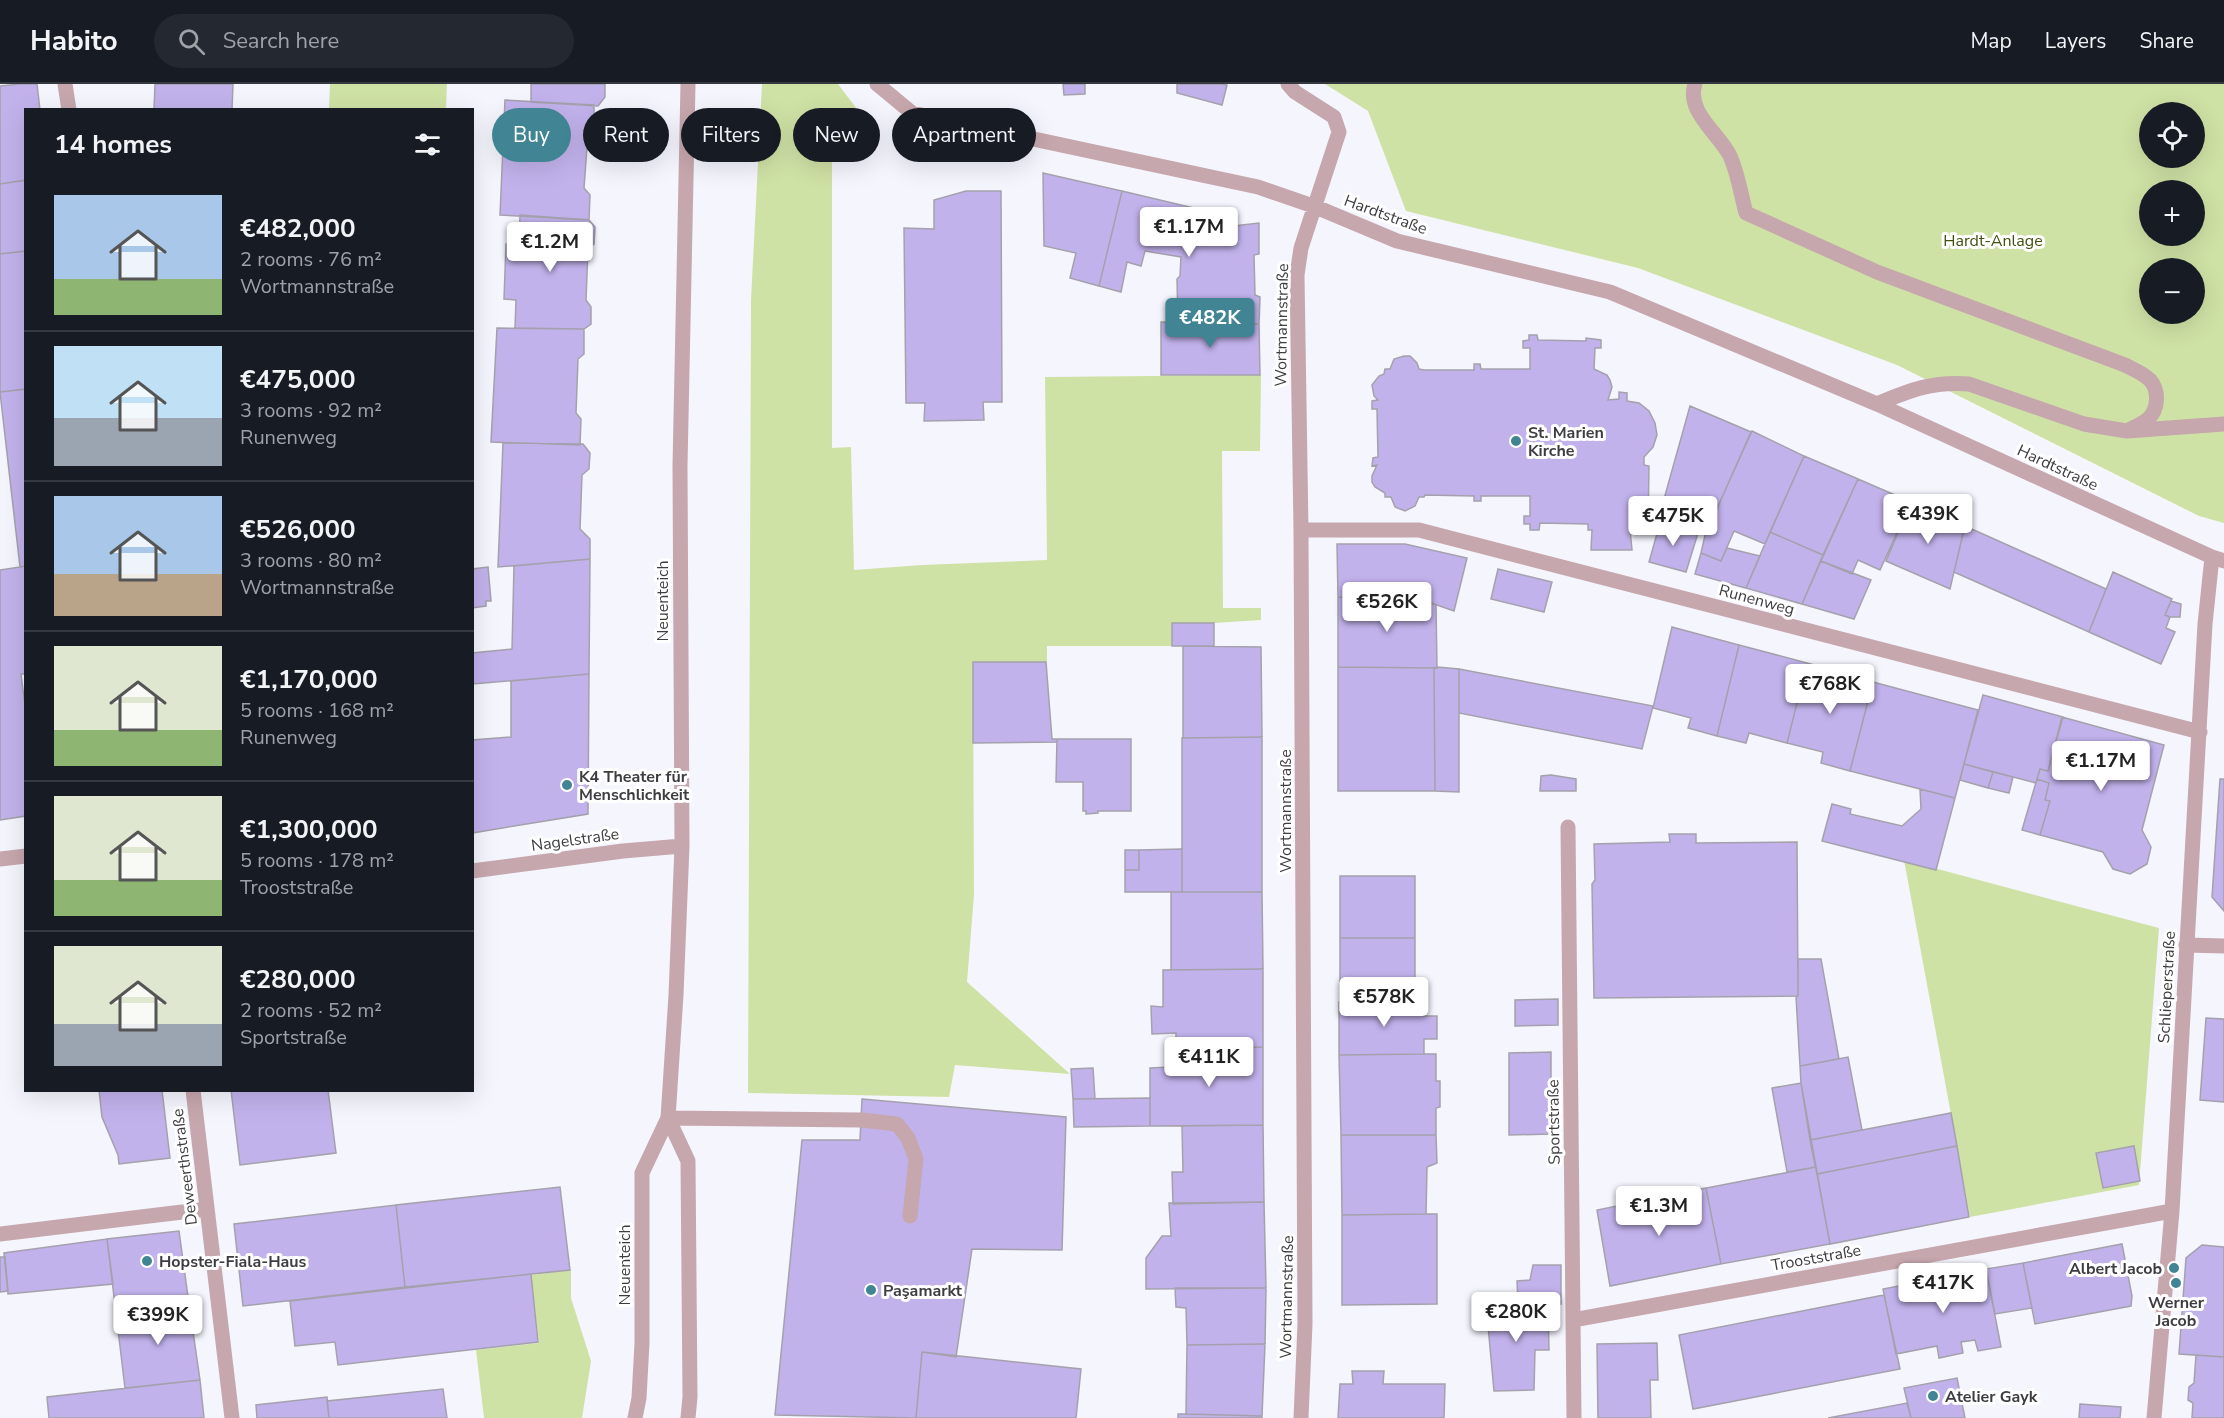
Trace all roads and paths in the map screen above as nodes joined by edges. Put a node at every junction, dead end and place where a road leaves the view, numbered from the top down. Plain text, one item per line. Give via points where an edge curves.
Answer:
1 (65, 84) edge
2 (688, 84) edge
3 (877, 84) edge
4 (1288, 84) edge
5 (1695, 84) edge
6 (69, 108) edge
7 (1316, 207) junction
8 (1877, 404) junction
9 (2224, 424) edge
10 (2127, 431) junction
11 (1301, 530) junction
12 (2218, 559) edge
13 (2200, 732) junction
14 (1569, 826) dead end
15 (682, 846) junction
16 (24, 856) edge
17 (0, 859) edge
18 (474, 871) edge
19 (2186, 945) junction
20 (2224, 946) edge
21 (193, 1092) edge
22 (668, 1119) junction
23 (207, 1209) junction
24 (2172, 1211) junction
25 (910, 1216) dead end
26 (0, 1234) edge
27 (1573, 1320) junction
28 (232, 1418) edge
29 (635, 1418) edge
30 (688, 1418) edge
31 (1301, 1418) edge
32 (1574, 1418) edge
33 (2154, 1418) edge

1 - 6 street
2 - 15 street, Neuenteich via 680,466
3 - 7 street, Hardtstraße via 912,113 1258,187
4 - 7 street, Wortmannstraße via 1334,117 1339,132
5 - 10 street via 1695,105 1729,154 1746,213 1877,272 2144,375 2154,385 2156,406 2148,419
7 - 8 street, Hardtstraße via 1397,241 1610,292
7 - 11 street, Wortmannstraße via 1301,248 1297,275
8 - 10 street via 1919,387 1969,384 2084,424
8 - 12 street, Hardtstraße
9 - 10 street
11 - 13 street, Runenweg via 1419,530
11 - 31 street, Wortmannstraße via 1305,1324
12 - 13 street, Schlieperstraße via 2205,624
13 - 19 street, Schlieperstraße
14 - 27 street, Sportstraße
15 - 18 street, Nagelstraße
15 - 22 street, Neuenteich
16 - 17 street
19 - 20 street
19 - 24 street, Schlieperstraße
21 - 23 street, Deweerthstraße
22 - 25 street via 861,1120 897,1124 916,1159
22 - 29 street, Neuenteich via 642,1173 642,1343
22 - 30 street, Neuenteich via 688,1161
23 - 26 street
23 - 28 street, Deweerthstraße
24 - 27 street, Trooststraße
24 - 33 street, Schlieperstraße
27 - 32 street, Sportstraße

